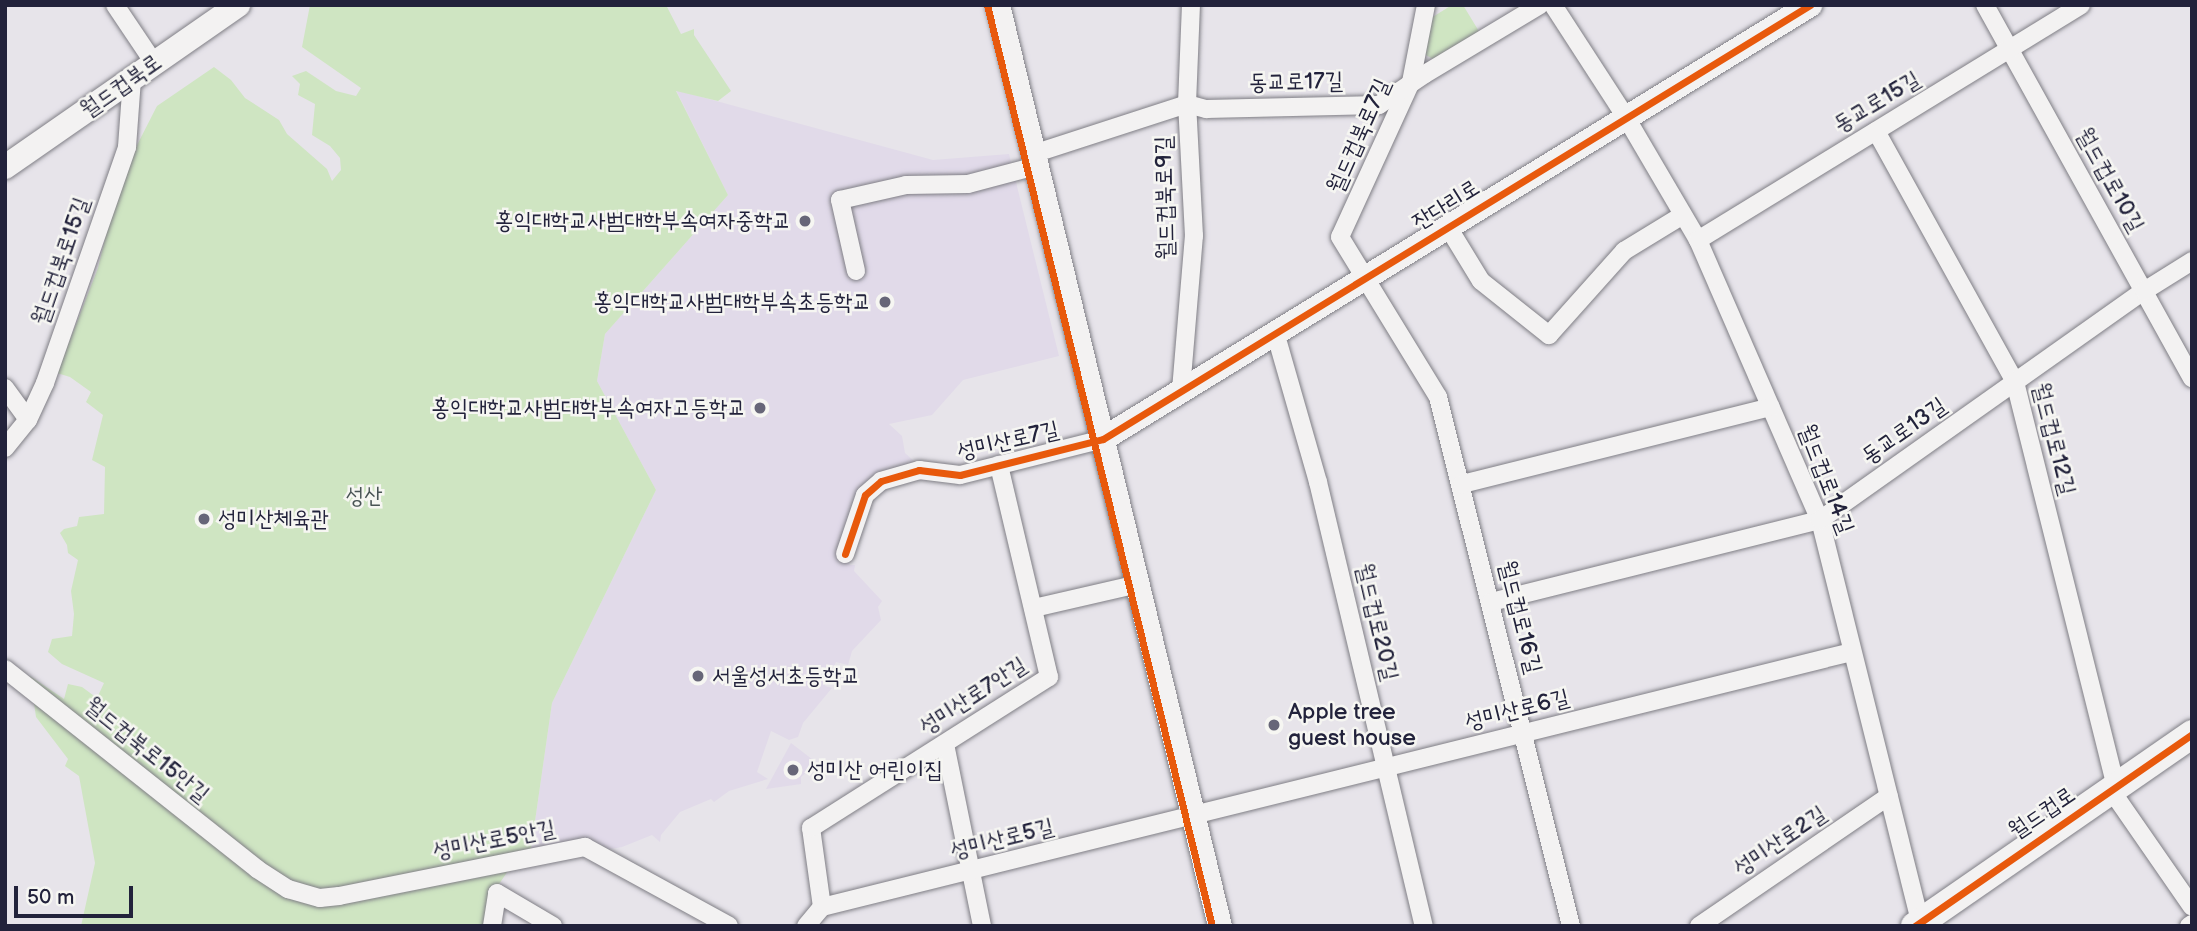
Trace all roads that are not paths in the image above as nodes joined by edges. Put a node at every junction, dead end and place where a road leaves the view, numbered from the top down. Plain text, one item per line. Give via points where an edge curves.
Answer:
1 (114, 5) edge
2 (238, 5) edge
3 (998, 5) edge
4 (1191, 5) edge
5 (1426, 5) edge
6 (1540, 5) edge
7 (1553, 5) edge
8 (1810, 5) edge
9 (1984, 5) edge
10 (2081, 5) edge
11 (2010, 49) junction
12 (154, 63) junction
13 (132, 79) junction
14 (1411, 82) junction
15 (1187, 104) junction
16 (1627, 119) junction
17 (1876, 131) junction
18 (1034, 160) junction
19 (5, 167) edge
20 (1683, 215) junction
21 (1448, 227) junction
22 (1698, 240) junction
23 (2192, 261) edge
24 (856, 271) dead end
25 (1366, 278) junction
26 (2144, 291) junction
27 (1275, 332) junction
28 (2192, 378) edge
29 (2015, 382) junction
30 (5, 387) edge
31 (1181, 390) junction
32 (1770, 407) junction
33 (28, 420) junction
34 (1103, 439) junction
35 (5, 448) edge
36 (999, 465) junction
37 (1462, 484) junction
38 (1820, 520) junction
39 (845, 554) dead end
40 (1138, 584) junction
41 (1490, 603) junction
42 (1034, 608) junction
43 (1852, 652) junction
44 (5, 669) edge
45 (1523, 733) junction
46 (2192, 734) edge
47 (945, 744) junction
48 (1386, 768) junction
49 (2114, 788) junction
50 (1889, 796) junction
51 (1194, 817) junction
52 (257, 869) joint
53 (971, 872) junction
54 (822, 907) junction
55 (2192, 907) edge
56 (1919, 925) edge
57 (492, 926) edge
58 (553, 926) edge
59 (729, 926) edge
60 (806, 926) edge
61 (982, 926) edge
62 (1220, 926) edge
63 (1424, 926) edge
64 (1571, 926) edge
65 (1699, 926) edge

1 - 12 street
2 - 12 street, 월드컵북로
3 - 18 street
4 - 15 street, 월드컵북로9길
5 - 14 street, 월드컵북로7길
6 - 14 street, 동교로17길
7 - 16 street, 월드컵로14길
8 - 16 street, 잔다리로
9 - 11 street, 월드컵로10길
10 - 11 street, 동교로15길
11 - 17 street, 동교로15길
11 - 26 street, 월드컵로10길
12 - 13 street, 월드컵북로
13 - 19 street, 월드컵북로
13 - 33 street, 월드컵북로15길 via 127,147
14 - 15 street, 동교로17길 via 1379,104 1206,109
14 - 25 street, 월드컵북로7길 via 1340,237
15 - 18 street, 동교로17길
15 - 31 street, 월드컵북로9길 via 1194,236
16 - 20 street, 월드컵로14길
16 - 21 street, 잔다리로
17 - 22 street, 동교로15길
17 - 29 street, 월드컵로12길
18 - 24 street, 동교로17길 via 968,184 906,185 840,200
18 - 34 street
20 - 21 street via 1624,251 1549,335 1481,281
20 - 22 street, 월드컵로14길
21 - 25 street, 잔다리로
22 - 32 street, 월드컵로14길
23 - 26 street, 동교로13길
25 - 27 street, 잔다리로
25 - 37 street, 월드컵로16길 via 1438,397
26 - 28 street, 월드컵로10길
26 - 29 street, 동교로13길
27 - 31 street, 잔다리로
27 - 48 street, 월드컵로20길 via 1318,482
29 - 38 street, 동교로13길
29 - 49 street, 월드컵로12길
30 - 33 street
31 - 34 street, 잔다리로
32 - 37 street
32 - 38 street, 월드컵로14길
33 - 35 street, 월드컵북로15길
34 - 36 street, 성미산로7길
34 - 40 street
36 - 39 street, 성미산로7길 via 960,475 919,470 881,481 865,495
36 - 42 street, 성미산로7안길
37 - 41 street, 월드컵로16길
38 - 41 street, 동교로13길
38 - 43 street, 월드컵로14길
40 - 42 street
40 - 51 street
41 - 45 street, 월드컵로16길
42 - 47 street, 성미산로7안길 via 1049,677
43 - 45 street, 성미산로6길
43 - 50 street, 월드컵로14길
44 - 52 street, 월드컵북로15안길
45 - 48 street, 성미산로6길
45 - 64 street, 월드컵로16길
46 - 49 main road, 월드컵로
47 - 53 street
47 - 54 street, 성미산로7안길 via 811,828
48 - 51 street, 성미산로6길
48 - 63 street, 월드컵로20길
49 - 55 street
49 - 56 main road, 월드컵로
50 - 56 street, 월드컵로14길
50 - 65 street, 성미산로2길
51 - 53 street, 성미산로5길
51 - 62 street
52 - 59 street, 성미산로5안길 via 288,889 320,898 585,847
53 - 54 street, 성미산로5길
53 - 61 street
54 - 60 street
57 - 58 street via 496,893

